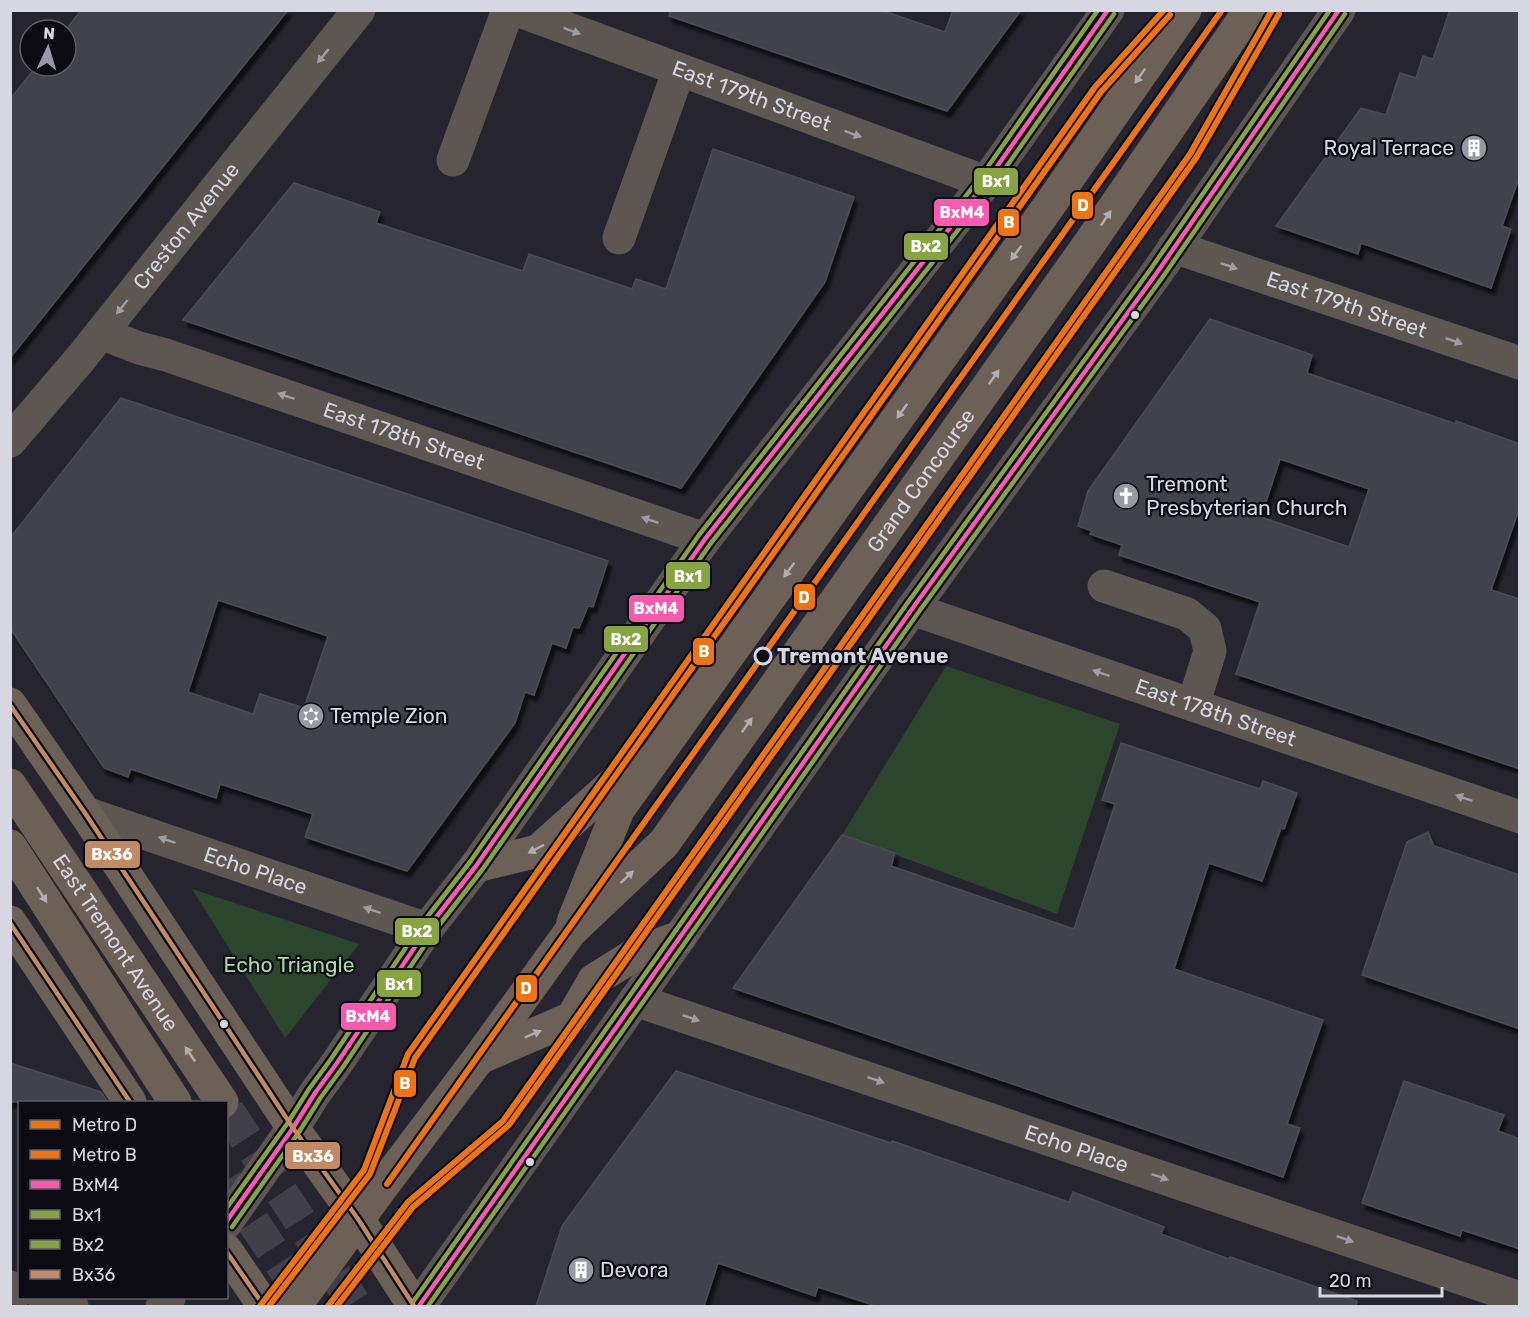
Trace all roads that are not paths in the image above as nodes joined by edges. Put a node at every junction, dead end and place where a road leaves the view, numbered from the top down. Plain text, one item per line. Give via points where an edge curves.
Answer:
1 (359, 10) edge
2 (508, 10) edge
3 (517, 10) edge
4 (1108, 10) edge
5 (1250, 10) edge
6 (1339, 10) edge
7 (1174, 19) edge
8 (679, 70) junction
9 (453, 160) dead end
10 (986, 182) junction
11 (619, 238) dead end
12 (1174, 248) junction
13 (102, 333) junction
14 (1520, 363) edge
15 (10, 441) edge
16 (705, 539) junction
17 (1104, 586) dead end
18 (912, 609) junction
19 (10, 704) edge
20 (1193, 705) junction
21 (676, 729) junction
22 (10, 786) edge
23 (85, 813) junction
24 (1520, 816) edge
25 (10, 846) edge
26 (476, 866) junction
27 (10, 922) edge
28 (427, 929) junction
29 (570, 932) junction
30 (680, 937) junction
31 (635, 1000) junction
32 (480, 1058) junction
33 (129, 1101) edge
34 (174, 1101) edge
35 (220, 1101) edge
36 (293, 1128) junction
37 (358, 1219) junction
38 (228, 1220) edge
39 (228, 1253) edge
40 (1520, 1298) edge
41 (48, 1299) edge
42 (72, 1306) edge
43 (264, 1306) edge
44 (295, 1306) edge
45 (414, 1306) edge
46 (419, 1306) edge

1 -> 13 street, Creston Avenue
2 - 9 street
3 -> 8 street, East 179th Street
4 - 10 street
29 -> 5 main road, Grand Concourse via 664,843
6 - 12 street
7 -> 21 main road, Grand Concourse via 1051,203
8 -> 10 street, East 179th Street
8 - 11 street
10 - 16 street
12 -> 14 street, East 179th Street
12 - 18 street
13 - 15 street, Creston Avenue
16 -> 13 street, East 178th Street
16 - 26 street
17 - 20 street via 1188,615 1205,629 1210,651
20 -> 18 street, East 178th Street
18 - 30 street
19 - 23 main road
24 -> 20 street, East 178th Street
21 -> 26 main road via 538,851
21 - 29 main road, Grand Concourse via 618,810
35 -> 22 main road, East Tremont Avenue
28 -> 23 street, Echo Place
23 - 36 main road
25 -> 34 main road, East Tremont Avenue
26 - 28 street
27 - 33 main road
28 - 36 street
29 - 32 main road, Grand Concourse
30 - 31 street
32 -> 30 main road via 572,1018 594,980 639,952
31 -> 40 street, Echo Place
31 - 46 street
32 - 37 main road, Grand Concourse
36 - 37 main road
36 - 38 street
37 - 44 main road, Grand Concourse
37 - 45 main road
39 - 43 main road
41 - 42 street

